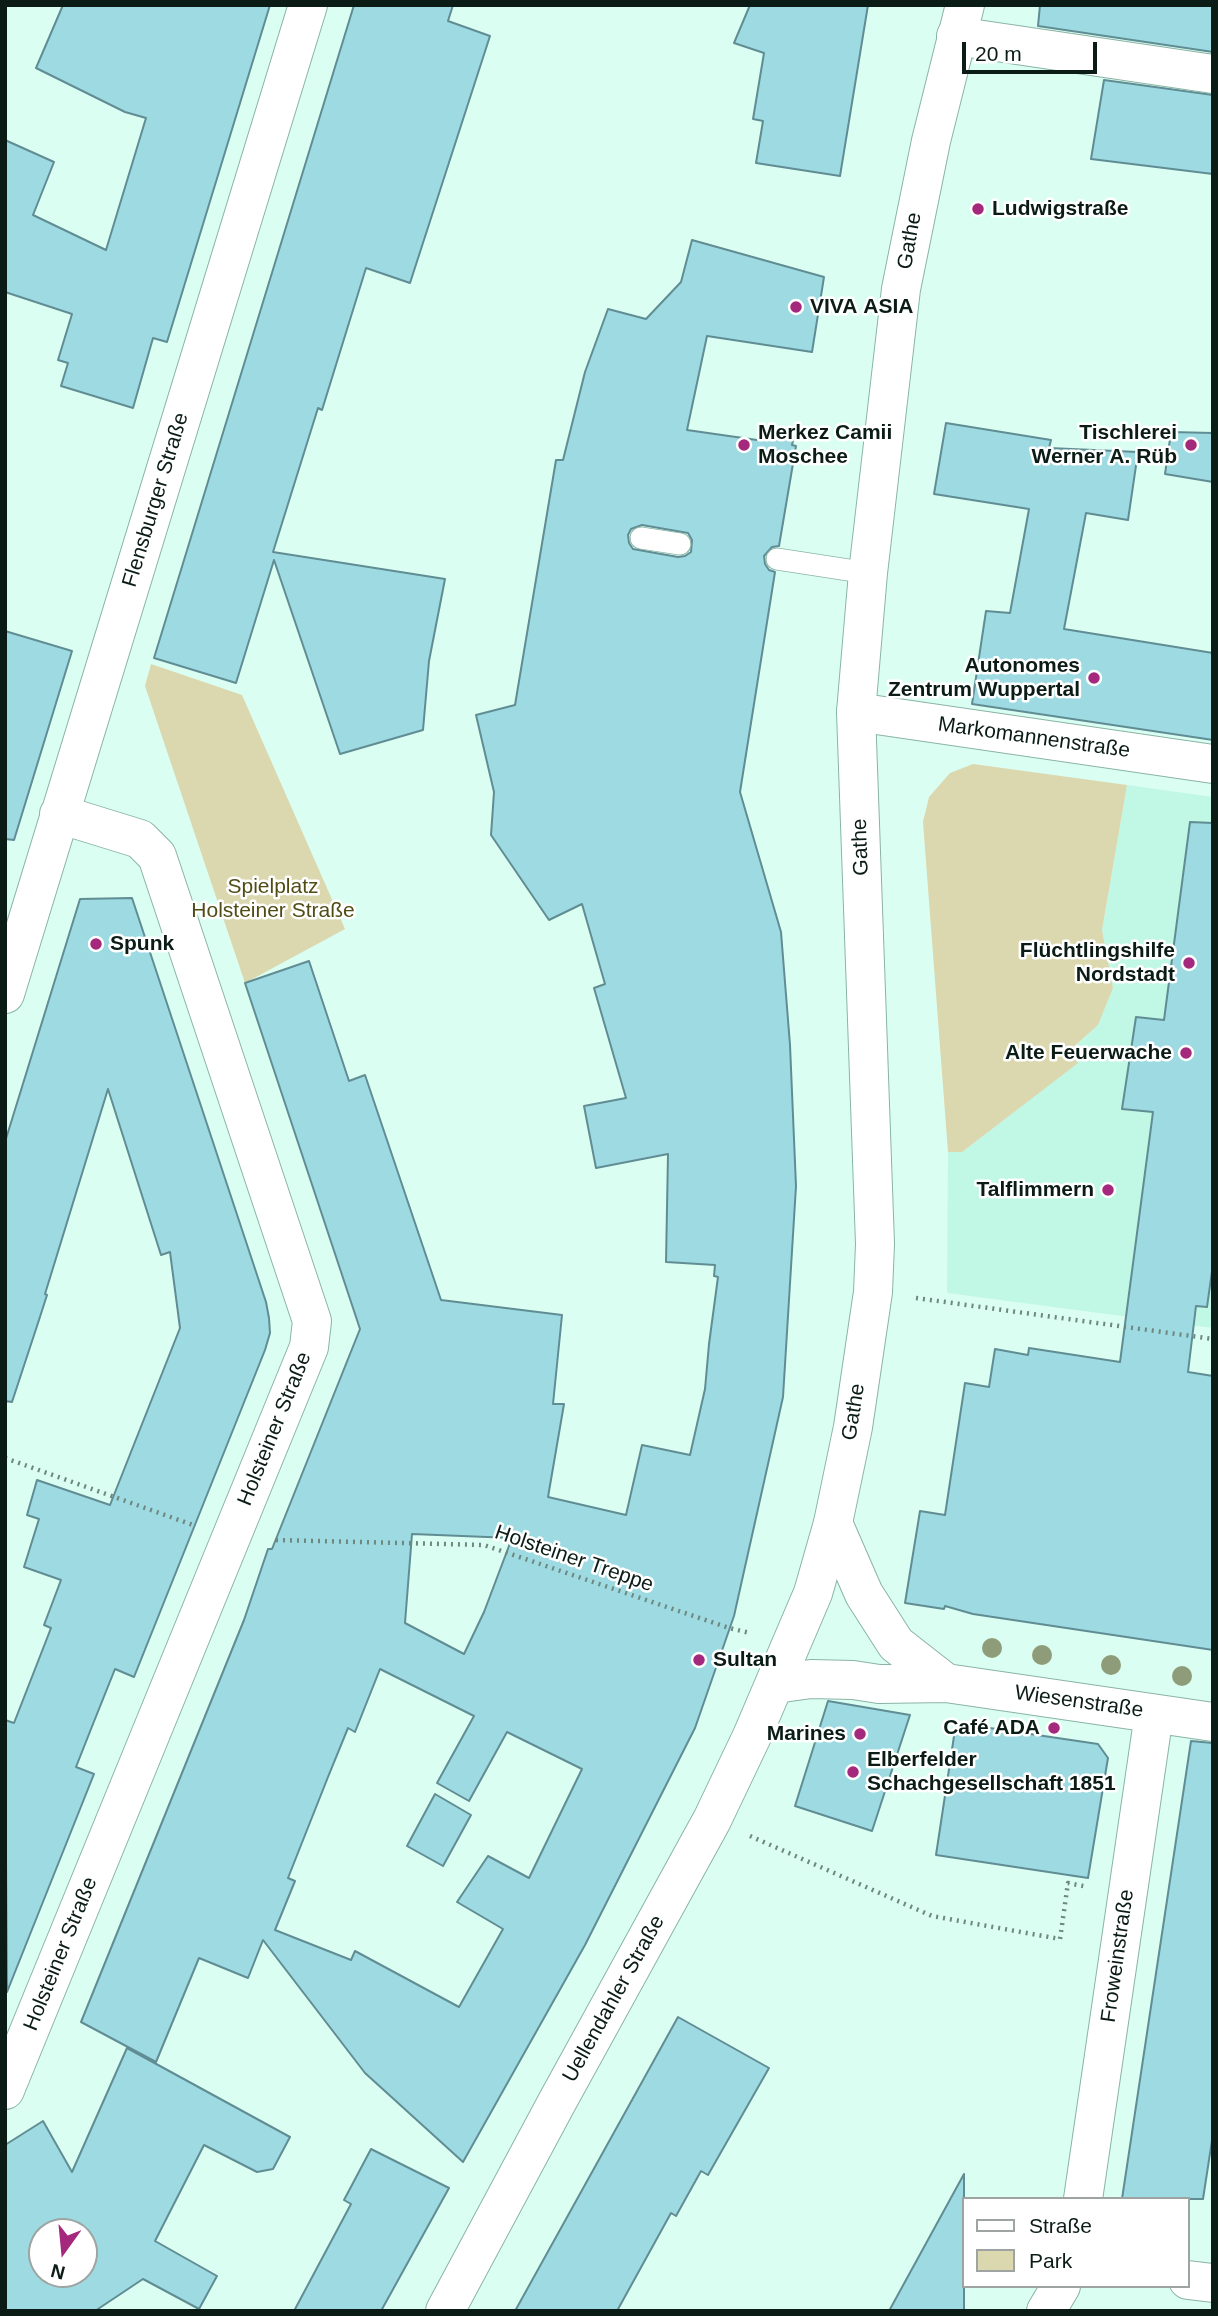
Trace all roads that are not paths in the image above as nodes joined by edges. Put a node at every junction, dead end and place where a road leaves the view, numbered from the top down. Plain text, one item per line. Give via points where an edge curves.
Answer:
1 (308, 5) edge
2 (961, 21) edge
3 (1213, 75) edge
4 (641, 538) dead end
5 (680, 544) dead end
6 (777, 559) dead end
7 (868, 573) junction
8 (856, 712) junction
9 (1213, 764) edge
10 (59, 814) junction
11 (5, 994) edge
12 (833, 1523) junction
13 (946, 1683) junction
14 (775, 1684) junction
15 (1154, 1714) junction
16 (1213, 1722) edge
17 (5, 2090) edge
18 (1083, 2197) edge
19 (1190, 2280) edge
20 (1213, 2283) edge
21 (1060, 2288) edge
22 (445, 2311) edge
23 (1046, 2311) edge

1 - 10 street, Flensburger Straße
2 - 3 street
2 - 7 street, Gathe via 901,289
4 - 5 lane
6 - 7 lane
7 - 8 street, Gathe
8 - 9 street, Markomannenstraße
8 - 12 street, Gathe via 875,1244 873,1292 853,1427
10 - 11 street, Flensburger Straße
10 - 17 street, Holsteiner Straße via 140,839 157,856 312,1321 309,1348
12 - 13 street, Wiesenstraße via 864,1594 896,1644
12 - 14 street, Gathe via 813,1593
13 - 14 street, Wiesenstraße via 811,1679
13 - 15 street, Wiesenstraße
14 - 22 street, Uellendahler Straße via 712,1820
15 - 16 street, Wiesenstraße
15 - 18 street, Froweinstraße
19 - 20 street
21 - 23 street

